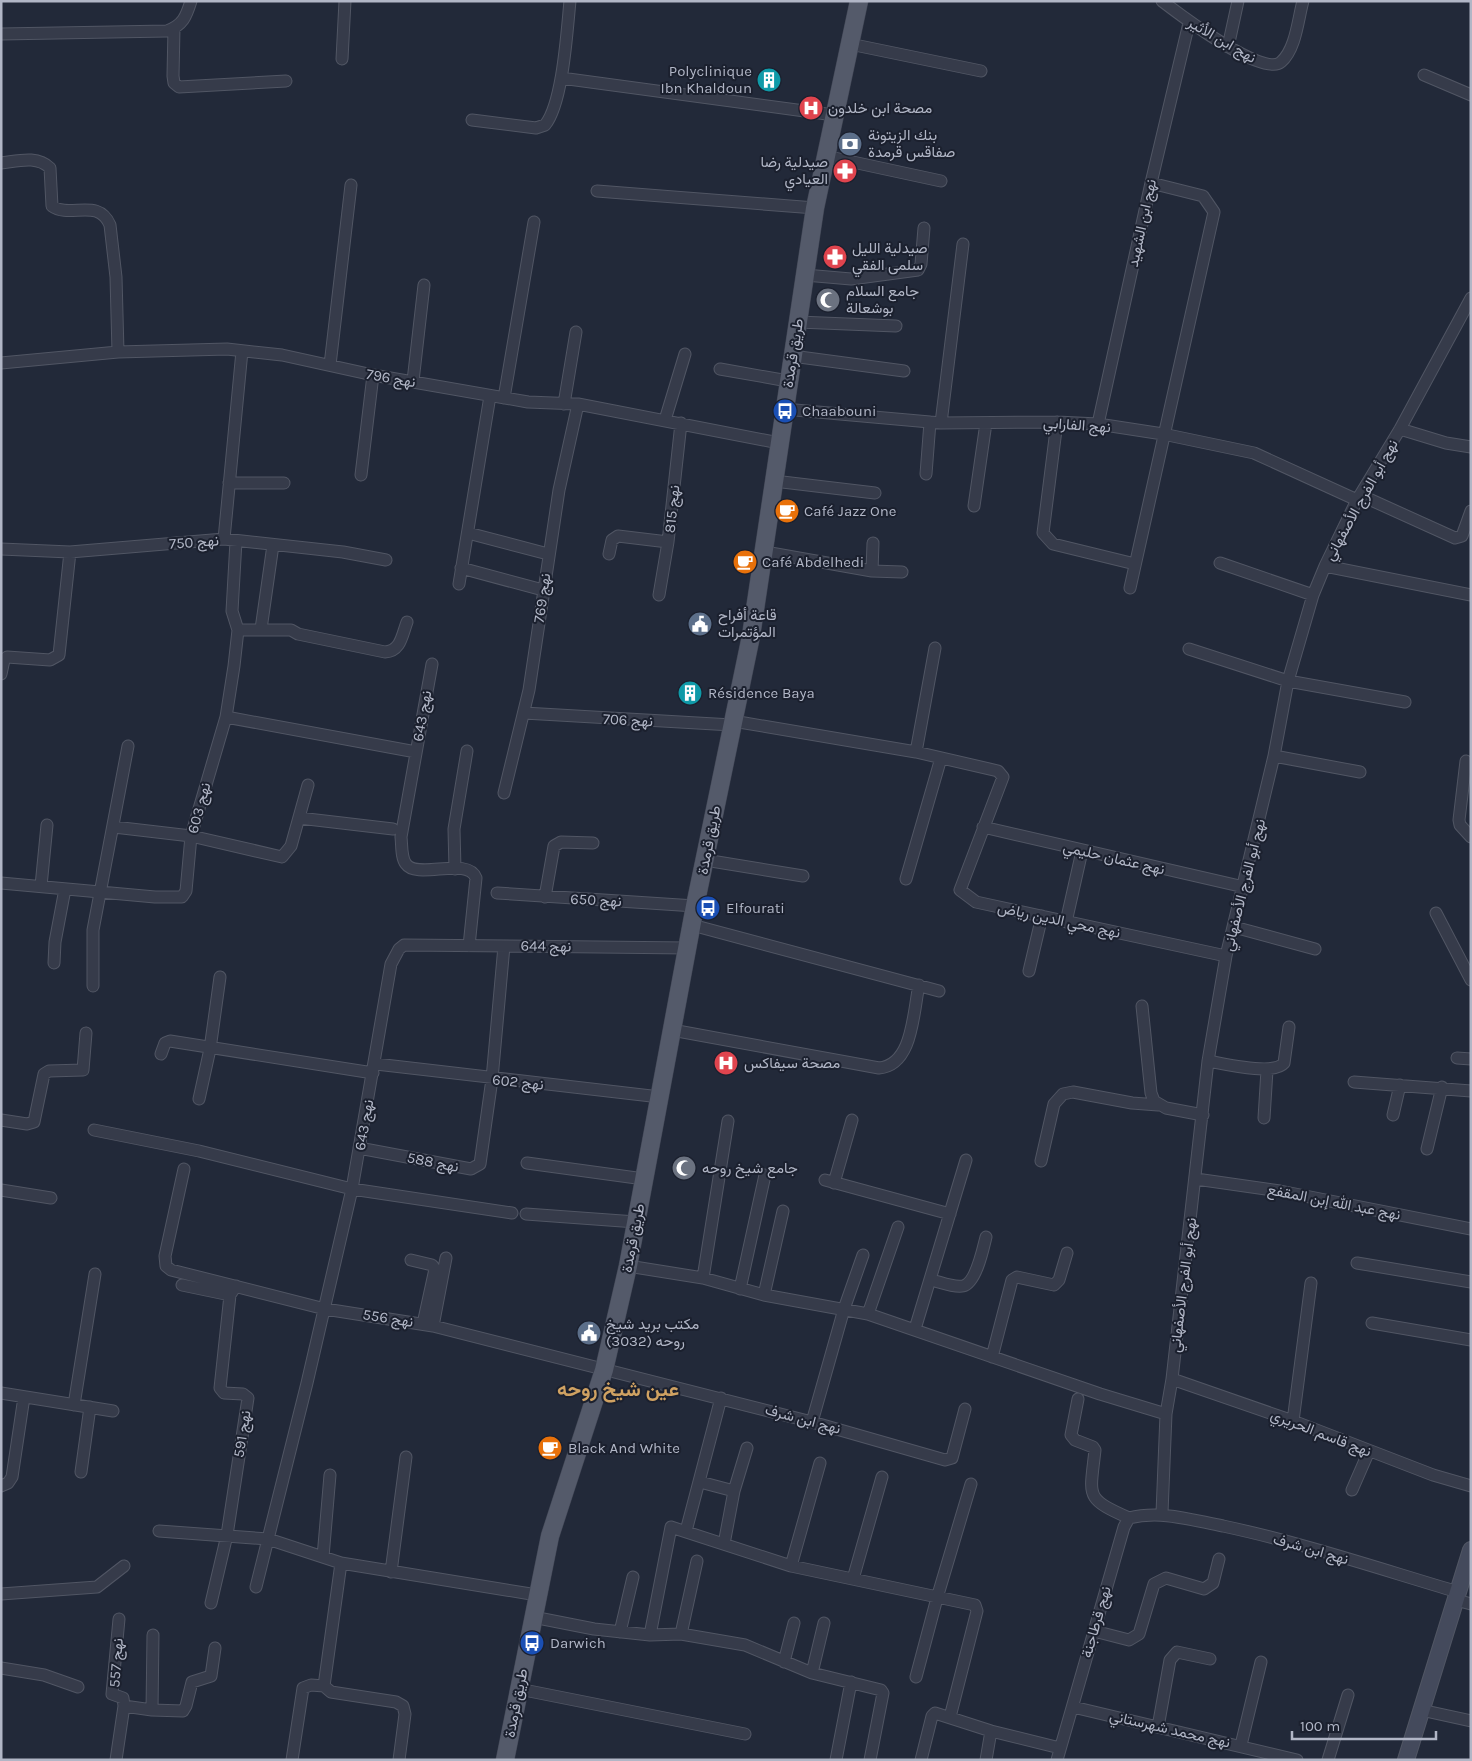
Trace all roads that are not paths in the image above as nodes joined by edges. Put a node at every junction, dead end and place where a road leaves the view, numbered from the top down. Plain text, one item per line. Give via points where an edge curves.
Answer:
1 (191, 1) edge
2 (345, 1) edge
3 (570, 1) edge
4 (858, 1) edge
5 (1162, 1) edge
6 (1238, 1) edge
7 (1303, 1) edge
8 (1189, 23) junction
9 (174, 28) junction
10 (1, 34) edge
11 (850, 44) junction
12 (1228, 47) junction
13 (342, 59) dead end
14 (981, 71) dead end
15 (1424, 75) dead end
16 (561, 78) junction
17 (286, 81) dead end
18 (1471, 95) edge
19 (834, 115) junction
20 (472, 120) dead end
21 (825, 156) junction
22 (1, 163) edge
23 (941, 181) dead end
24 (1151, 183) junction
25 (351, 185) dead end
26 (597, 191) dead end
27 (815, 208) junction
28 (534, 222) dead end
29 (924, 228) dead end
30 (964, 244) dead end
31 (805, 275) junction
32 (424, 285) dead end
33 (1471, 298) edge
34 (798, 322) junction
35 (896, 326) dead end
36 (576, 332) dead end
37 (242, 351) junction
38 (118, 352) junction
39 (685, 354) dead end
40 (792, 356) junction
41 (1, 364) edge
42 (330, 365) junction
43 (720, 369) dead end
44 (904, 371) dead end
45 (373, 375) junction
46 (413, 381) junction
47 (788, 381) junction
48 (490, 396) junction
49 (504, 398) junction
50 (564, 404) junction
51 (578, 404) junction
52 (784, 409) junction
53 (665, 420) junction
54 (935, 422) junction
55 (1057, 422) junction
56 (681, 423) junction
57 (986, 423) junction
58 (1098, 424) junction
59 (1400, 429) junction
60 (1163, 434) junction
61 (779, 444) junction
62 (1471, 447) edge
63 (926, 474) dead end
64 (361, 475) dead end
65 (774, 480) junction
66 (229, 483) junction
67 (284, 483) dead end
68 (875, 493) dead end
69 (1359, 497) junction
70 (974, 506) dead end
71 (1471, 511) edge
72 (468, 533) junction
73 (224, 539) junction
74 (236, 541) junction
75 (668, 542) junction
76 (873, 543) dead end
77 (273, 545) junction
78 (1, 549) edge
79 (70, 552) junction
80 (765, 552) junction
81 (548, 554) junction
82 (609, 554) dead end
83 (386, 560) dead end
84 (1220, 563) dead end
85 (1135, 564) junction
86 (1325, 566) junction
87 (461, 568) junction
88 (872, 571) junction
89 (902, 572) dead end
90 (459, 584) dead end
91 (1130, 588) dead end
92 (543, 590) junction
93 (659, 595) dead end
94 (1313, 595) junction
95 (1471, 596) edge
96 (407, 622) dead end
97 (261, 629) junction
98 (238, 630) junction
99 (935, 648) dead end
100 (1189, 650) dead end
101 (432, 664) dead end
102 (1, 674) edge
103 (1288, 681) junction
104 (1405, 702) dead end
105 (524, 713) junction
106 (226, 717) junction
107 (733, 723) junction
108 (128, 746) dead end
109 (416, 752) junction
110 (467, 752) dead end
111 (916, 752) junction
112 (1274, 756) junction
113 (941, 758) junction
114 (1466, 761) dead end
115 (1360, 772) dead end
116 (308, 785) dead end
117 (504, 793) dead end
118 (299, 818) junction
119 (47, 825) dead end
120 (114, 826) junction
121 (984, 828) junction
122 (394, 829) dead end
123 (191, 836) junction
124 (1471, 838) edge
125 (593, 843) dead end
126 (1082, 851) junction
127 (704, 860) junction
128 (455, 869) junction
129 (803, 876) dead end
130 (906, 879) dead end
131 (1, 883) edge
132 (41, 886) junction
133 (1244, 887) junction
134 (65, 889) junction
135 (99, 892) junction
136 (497, 893) dead end
137 (545, 897) junction
138 (695, 906) junction
139 (1436, 913) dead end
140 (1042, 916) junction
141 (1066, 922) junction
142 (692, 925) junction
143 (1234, 927) junction
144 (404, 945) joint
145 (469, 946) junction
146 (504, 946) junction
147 (688, 948) junction
148 (1315, 949) dead end
149 (1226, 956) junction
150 (54, 963) dead end
151 (1029, 971) dead end
152 (220, 977) dead end
153 (1471, 980) edge
154 (93, 986) dead end
155 (919, 986) junction
156 (940, 991) dead end
157 (1142, 1006) dead end
158 (1289, 1027) dead end
159 (672, 1030) junction
160 (86, 1033) dead end
161 (210, 1049) junction
162 (161, 1054) dead end
163 (1456, 1058) dead end
164 (1471, 1059) edge
165 (1208, 1061) junction
166 (374, 1068) junction
167 (1267, 1070) junction
168 (492, 1079) junction
169 (1354, 1082) dead end
170 (1400, 1085) junction
171 (1442, 1087) junction
172 (1471, 1091) edge
173 (660, 1097) junction
174 (199, 1099) dead end
175 (1158, 1105) junction
176 (1203, 1115) junction
177 (1393, 1116) dead end
178 (1264, 1118) dead end
179 (1, 1120) edge
180 (852, 1120) dead end
181 (728, 1121) dead end
182 (94, 1130) dead end
183 (360, 1148) junction
184 (1427, 1149) dead end
185 (966, 1160) dead end
186 (1041, 1161) dead end
187 (527, 1163) dead end
188 (184, 1169) dead end
189 (765, 1175) dead end
190 (644, 1179) junction
191 (1196, 1179) junction
192 (352, 1189) junction
193 (1, 1190) edge
194 (52, 1198) dead end
195 (783, 1211) dead end
196 (512, 1213) dead end
197 (526, 1214) dead end
198 (950, 1214) junction
199 (636, 1222) junction
200 (898, 1226) dead end
201 (1471, 1229) edge
202 (986, 1237) dead end
203 (1067, 1253) dead end
204 (863, 1256) dead end
205 (446, 1258) dead end
206 (411, 1260) dead end
207 (1357, 1263) dead end
208 (628, 1266) junction
209 (94, 1274) dead end
210 (703, 1278) junction
211 (931, 1280) junction
212 (1471, 1282) edge
213 (1311, 1283) dead end
214 (182, 1285) dead end
215 (740, 1289) junction
216 (233, 1290) junction
217 (764, 1295) junction
218 (325, 1309) junction
219 (844, 1309) junction
220 (868, 1314) junction
221 (1372, 1323) dead end
222 (428, 1325) junction
223 (915, 1329) junction
224 (1471, 1340) edge
225 (992, 1357) junction
226 (604, 1370) junction
227 (1172, 1379) junction
228 (1, 1393) edge
229 (24, 1397) junction
230 (721, 1398) junction
231 (1078, 1399) dead end
232 (74, 1405) junction
233 (90, 1408) junction
234 (965, 1409) dead end
235 (113, 1411) dead end
236 (1166, 1414) junction
237 (1293, 1421) junction
238 (812, 1422) junction
239 (747, 1448) dead end
240 (1369, 1451) junction
241 (406, 1457) dead end
242 (820, 1463) dead end
243 (82, 1472) dead end
244 (330, 1475) dead end
245 (882, 1478) dead end
246 (700, 1482) junction
247 (971, 1484) dead end
248 (1, 1486) edge
249 (1471, 1486) edge
250 (1352, 1490) dead end
251 (734, 1491) junction
252 (1162, 1513) junction
253 (1129, 1518) junction
254 (159, 1531) dead end
255 (686, 1532) junction
256 (227, 1535) junction
257 (268, 1539) junction
258 (724, 1544) junction
259 (1471, 1550) edge
260 (323, 1558) junction
261 (1219, 1559) dead end
262 (697, 1561) dead end
263 (341, 1563) junction
264 (124, 1566) dead end
265 (791, 1566) junction
266 (391, 1572) junction
267 (633, 1577) dead end
268 (853, 1579) junction
269 (256, 1587) dead end
270 (1, 1594) edge
271 (537, 1595) junction
272 (937, 1598) junction
273 (1461, 1599) edge
274 (211, 1603) dead end
275 (533, 1616) junction
276 (119, 1619) dead end
277 (794, 1623) dead end
278 (824, 1623) dead end
279 (1094, 1631) junction
280 (620, 1632) junction
281 (650, 1634) junction
282 (681, 1634) junction
283 (153, 1635) dead end
284 (215, 1648) dead end
285 (1210, 1659) dead end
286 (784, 1662) junction
287 (1261, 1662) dead end
288 (1, 1668) edge
289 (812, 1672) junction
290 (916, 1677) dead end
291 (851, 1682) junction
292 (324, 1686) junction
293 (78, 1687) dead end
294 (519, 1688) junction
295 (1348, 1695) dead end
296 (124, 1706) junction
297 (1073, 1707) junction
298 (152, 1710) junction
299 (1421, 1710) junction
300 (950, 1717) junction
301 (1471, 1721) edge
302 (1158, 1726) junction
303 (991, 1731) junction
304 (745, 1734) dead end
305 (1241, 1745) junction
306 (1059, 1754) edge
307 (1279, 1758) edge
308 (116, 1760) edge
309 (292, 1760) edge
310 (399, 1760) edge
311 (505, 1760) edge
312 (836, 1760) edge
313 (870, 1760) edge
314 (921, 1760) edge
315 (986, 1760) edge
316 (1296, 1760) edge
317 (1328, 1760) edge
318 (1406, 1760) edge

1 - 9 street via 186,18
2 - 13 street
3 - 16 street
4 - 11 main road, طريق قرمدة
5 - 8 street, نهج ابن الأثير
6 - 12 street
7 - 12 street, نهج ابن الأثير via 1291,45 1280,64 1263,64
8 - 12 street, نهج ابن الأثير
8 - 24 street, نهج ابن الشهيد
9 - 10 street via 168,31
9 - 17 street via 173,76 179,87
11 - 14 street
11 - 19 main road, طريق قرمدة
15 - 18 street
16 - 19 street
16 - 20 street via 545,125 536,128
19 - 21 main road, طريق قرمدة
21 - 23 street
21 - 27 main road, طريق قرمدة
22 - 38 street via 38,159 45,162 50,168 52,206 61,210 96,211 106,217 110,224 116,277
24 - 58 street, نهج ابن الشهيد
24 - 60 street via 1203,196 1214,212
25 - 42 street
26 - 27 street
27 - 31 main road, طريق قرمدة
28 - 49 street
29 - 31 street via 918,270 851,279
30 - 54 street
31 - 34 main road, طريق قرمدة
32 - 46 street
33 - 59 street, نهج أبو الفرج الأصفهاني
34 - 35 street
34 - 40 main road, طريق قرمدة
36 - 50 street
37 - 38 street, نهج 796
37 - 42 street, نهج 796
37 - 66 street
38 - 41 street, نهج 796
39 - 53 street
40 - 44 street
40 - 47 main road, طريق قرمدة
42 - 45 street, نهج 796
43 - 47 street
45 - 46 street, نهج 796
45 - 64 street
46 - 48 street, نهج 796
47 - 52 main road, طريق قرمدة
48 - 49 street, نهج 796
48 - 72 street
49 - 50 street, نهج 796
50 - 51 street, نهج 796
51 - 53 street, نهج 796
51 - 81 street, نهج 769
52 - 54 street, نهج الفارابي
52 - 61 main road, طريق قرمدة
53 - 56 street, نهج 796
54 - 57 street, نهج الفارابي
54 - 63 street
55 - 57 street, نهج الفارابي
55 - 58 street, نهج الفارابي
55 - 85 street via 1043,532 1053,544
56 - 61 street, نهج 796
56 - 75 street, نهج 815
57 - 70 street
58 - 60 street, نهج الفارابي
59 - 62 street
59 - 69 street, نهج أبو الفرج الأصفهاني
60 - 69 street, نهج الفارابي via 1254,453
60 - 85 street
61 - 65 main road, طريق قرمدة
65 - 68 street
65 - 80 main road, طريق قرمدة
66 - 67 street
66 - 73 street
69 - 71 street, نهج الفارابي via 1455,538 1462,536
69 - 86 street, نهج أبو الفرج الأصفهاني
72 - 81 street
72 - 87 street
73 - 74 street, نهج 750
73 - 79 street, نهج 750
74 - 77 street, نهج 750
74 - 98 street, نهج 603 via 232,611
75 - 82 street via 618,536 612,540
75 - 93 street, نهج 815
76 - 88 street
77 - 83 street, نهج 750
77 - 97 street
78 - 79 street, نهج 750
79 - 102 street via 59,655 50,660 8,657 4,660
80 - 88 street
80 - 107 main road, طريق قرمدة
81 - 92 street, نهج 769
84 - 94 street
85 - 91 street
86 - 94 street, نهج أبو الفرج الأصفهاني
86 - 95 street
87 - 90 street
87 - 92 street
88 - 89 street
92 - 105 street, نهج 769
94 - 103 street, نهج أبو الفرج الأصفهاني
96 - 97 street via 398,647 392,652 291,630
97 - 98 street
98 - 106 street, نهج 603
99 - 111 street
100 - 103 street
101 - 109 street, نهج 643
103 - 104 street
103 - 112 street, نهج أبو الفرج الأصفهاني
105 - 107 street, نهج 706
105 - 117 street, نهج 769
106 - 109 street
106 - 123 street, نهج 603
107 - 111 street, نهج 706
107 - 127 main road, طريق قرمدة
108 - 120 street
109 - 128 street, نهج 643 via 401,837 403,858 413,869
110 - 128 street via 454,829
111 - 113 street, نهج 706
112 - 115 street
112 - 133 street, نهج أبو الفرج الأصفهاني
113 - 121 street, نهج 706 via 1001,773
113 - 130 street
114 - 124 street via 1459,820
116 - 118 street
118 - 122 street
118 - 123 street via 291,846 282,857
119 - 132 street
120 - 123 street
120 - 135 street
121 - 126 street, نهج عثمان حليمي
121 - 140 street, نهج محي الدين رياض via 960,890 976,902
123 - 135 street, نهج 603 via 186,891 182,897
125 - 137 street via 561,842 554,846
126 - 133 street, نهج عثمان حليمي
126 - 141 street
127 - 129 street
127 - 138 main road, طريق قرمدة
128 - 145 street via 471,870 476,878
131 - 132 street, نهج 603
132 - 134 street, نهج 603
133 - 143 street, نهج أبو الفرج الأصفهاني
134 - 135 street, نهج 603
134 - 150 street
135 - 154 street via 93,930
136 - 137 street, نهج 650
137 - 138 street, نهج 650
138 - 142 main road, طريق قرمدة
139 - 153 street
140 - 141 street, نهج محي الدين رياض
140 - 151 street
141 - 149 street, نهج محي الدين رياض
142 - 147 main road, طريق قرمدة
142 - 155 street
143 - 148 street
143 - 149 street, نهج أبو الفرج الأصفهاني
144 - 145 street, نهج 644
144 - 166 street, نهج 643 via 391,964
145 - 146 street, نهج 644
146 - 147 street, نهج 644
146 - 168 street
147 - 159 main road, طريق قرمدة
149 - 165 street, نهج أبو الفرج الأصفهاني
152 - 161 street
155 - 156 street
155 - 159 street via 906,1048 896,1064 889,1067 879,1068
157 - 175 street via 1151,1093
158 - 167 street via 1284,1063
159 - 173 main road, طريق قرمدة
160 - 179 street via 83,1070 44,1074 34,1122
161 - 162 street, نهج 602 via 166,1041
161 - 166 street, نهج 602
161 - 174 street
163 - 164 street
165 - 167 street
165 - 176 street, نهج أبو الفرج الأصفهاني
166 - 168 street, نهج 602
166 - 183 street, نهج 643
167 - 178 street
168 - 173 street, نهج 602
168 - 183 street, نهج 588 via 483,1155 476,1168
169 - 170 street
170 - 171 street
170 - 177 street
171 - 172 street
171 - 184 street
173 - 190 main road, طريق قرمدة
175 - 176 street
175 - 186 street via 1073,1092 1063,1094 1054,1104
176 - 191 street, نهج أبو الفرج الأصفهاني
180 - 198 street via 830,1182
181 - 210 street
182 - 192 street via 199,1151
183 - 192 street, نهج 643
185 - 198 street
187 - 190 street
188 - 216 street, نهج 556 via 165,1256 166,1266
189 - 215 street
190 - 199 main road, طريق قرمدة
191 - 201 street, نهج عبد الله إبن المقفع via 1280,1191
191 - 227 street, نهج أبو الفرج الأصفهاني
192 - 196 street
192 - 218 street, نهج 643
193 - 194 street
195 - 217 street
197 - 199 street
198 - 211 street
199 - 208 main road, طريق قرمدة
200 - 220 street
202 - 211 street via 974,1277 968,1284 960,1286
203 - 225 street via 1059,1280 1054,1285 1017,1277 1012,1280
204 - 219 street
205 - 222 street
206 - 222 street via 435,1268
207 - 212 street
208 - 210 street
208 - 226 main road, طريق قرمدة
209 - 232 street
210 - 215 street
211 - 223 street
213 - 237 street
214 - 216 street
215 - 217 street
216 - 218 street, نهج 556
216 - 256 street, نهج 591 via 220,1388 224,1393 243,1394 248,1398
217 - 219 street
218 - 222 street, نهج 556
218 - 257 street, نهج 643
219 - 220 street
219 - 238 street
220 - 223 street
221 - 224 street
222 - 226 street, نهج 556
223 - 225 street
225 - 236 street
226 - 230 street, نهج ابن شرف
226 - 271 main road, طريق قرمدة via 560,1502
227 - 236 street, نهج أبو الفرج الأصفهاني
227 - 237 street, نهج قاسم الحريري
228 - 229 street
229 - 232 street
229 - 248 street via 12,1477
230 - 238 street, نهج ابن شرف
230 - 246 street
231 - 253 street via 1071,1435 1095,1450 1091,1486 1094,1498 1104,1507
232 - 233 street
233 - 235 street
233 - 243 street
234 - 238 street, نهج ابن شرف via 952,1458 946,1460
236 - 252 street, نهج أبو الفرج الأصفهاني
237 - 240 street, نهج قاسم الحريري
239 - 251 street
240 - 249 street, نهج قاسم الحريري
240 - 250 street
241 - 266 street
242 - 265 street
244 - 260 street
245 - 268 street
246 - 251 street
246 - 255 street
247 - 272 street
251 - 258 street
252 - 253 street
252 - 273 street, نهج ابن شرف via 1290,1542
253 - 279 street, نهج قرطاجنة
254 - 256 street
255 - 258 street
255 - 281 street via 671,1528
256 - 257 street
256 - 274 street, نهج 591
257 - 260 street
257 - 269 street, نهج 643
258 - 265 street
259 - 273 main road
260 - 263 street
261 - 279 street via 1213,1583 1204,1589 1166,1578 1154,1584 1139,1634 1129,1640
262 - 282 street
263 - 266 street
263 - 292 street
264 - 270 street via 97,1588
265 - 268 street
266 - 271 street
267 - 280 street
268 - 272 street
271 - 275 main road, طريق قرمدة
272 - 290 street
272 - 300 street via 977,1608
273 - 299 main road
275 - 280 street
275 - 294 main road, طريق قرمدة
276 - 296 street, نهج 557 via 112,1694 123,1698
277 - 286 street
278 - 289 street
279 - 297 street, نهج قرطاجنة
280 - 281 street
281 - 282 street
282 - 286 street via 745,1645
283 - 298 street
284 - 298 street via 211,1676 192,1682 183,1711
285 - 302 street via 1177,1652 1170,1660
286 - 289 street
287 - 305 street
288 - 293 street via 44,1674
289 - 291 street
291 - 312 street
291 - 313 street via 883,1693
292 - 309 street via 303,1688
292 - 310 street via 331,1692 396,1702 403,1706 405,1714
294 - 304 street
294 - 311 main road, طريق قرمدة
295 - 317 street
296 - 298 street
296 - 308 street, نهج 557
297 - 302 street, نهج محمد شهرستاني
297 - 306 street, نهج قرطاجنة
299 - 301 street
299 - 318 main road
300 - 303 street
300 - 314 street via 934,1714
302 - 305 street, نهج محمد شهرستاني
303 - 306 street
303 - 315 street
305 - 307 street, نهج محمد شهرستاني
307 - 316 street, نهج محمد شهرستاني

